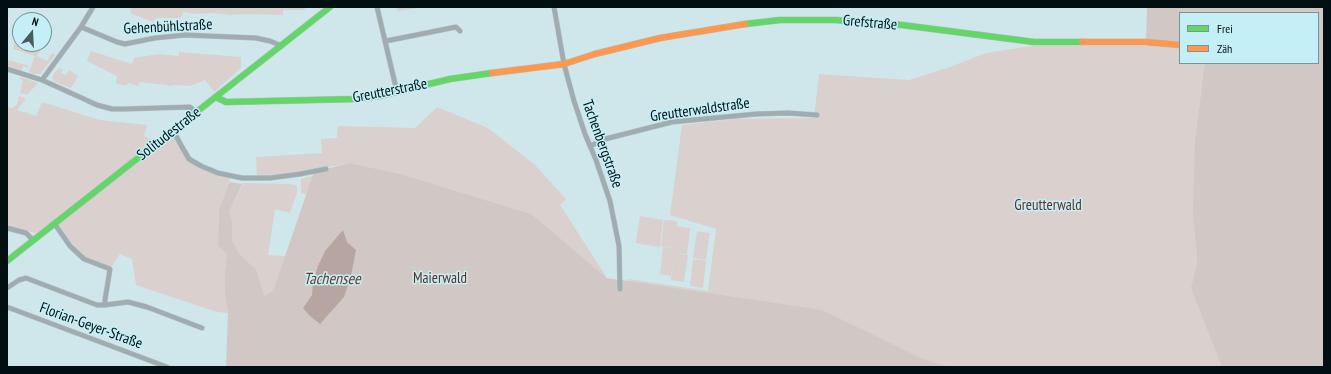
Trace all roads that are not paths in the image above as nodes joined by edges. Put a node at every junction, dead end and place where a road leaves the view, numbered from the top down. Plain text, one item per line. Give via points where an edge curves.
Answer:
1 (92, 7) edge
2 (330, 7) edge
3 (377, 7) edge
4 (554, 7) edge
5 (81, 27) junction
6 (460, 30) dead end
7 (386, 40) junction
8 (1179, 45) edge
9 (282, 46) junction
10 (564, 64) junction
11 (7, 69) edge
12 (42, 80) junction
13 (397, 92) junction
14 (216, 97) junction
15 (196, 112) junction
16 (817, 115) dead end
17 (173, 130) junction
18 (590, 146) junction
19 (326, 168) dead end
20 (54, 223) junction
21 (7, 228) edge
22 (33, 240) junction
23 (7, 261) edge
24 (7, 288) edge
25 (620, 289) dead end
26 (105, 305) junction
27 (7, 307) edge
28 (202, 328) dead end
29 (167, 367) edge

1 - 5 street
2 - 9 street, Solitudestraße
3 - 7 street
4 - 10 street, Tachenbergstraße
5 - 9 street, Gehenbühlstraße via 125,44 185,35 256,38
5 - 12 street
6 - 7 street via 456,27
7 - 13 street
8 - 10 street, Grefstraße via 1146,42 1034,42 895,25 835,20 780,20 660,38
9 - 14 street, Solitudestraße
10 - 13 street, Greutterstraße via 450,79
10 - 18 street, Tachenbergstraße
11 - 12 street
12 - 15 street via 112,109 190,107
13 - 14 street, Greutterstraße via 355,99 226,102
14 - 15 street, Solitudestraße
15 - 17 street, Solitudestraße
16 - 18 street, Greutterwaldstraße via 756,114 672,122 605,139
17 - 19 street via 189,158 218,173 242,178 270,178
17 - 20 street, Solitudestraße
18 - 25 street, Tachenbergstraße via 610,201 619,246
20 - 22 street, Solitudestraße
20 - 26 street via 70,246 84,259 110,269
21 - 22 street via 26,233
22 - 23 street, Solitudestraße
24 - 26 street via 26,278 97,305
26 - 28 street via 128,302
27 - 29 street, Florian-Geyer-Straße

